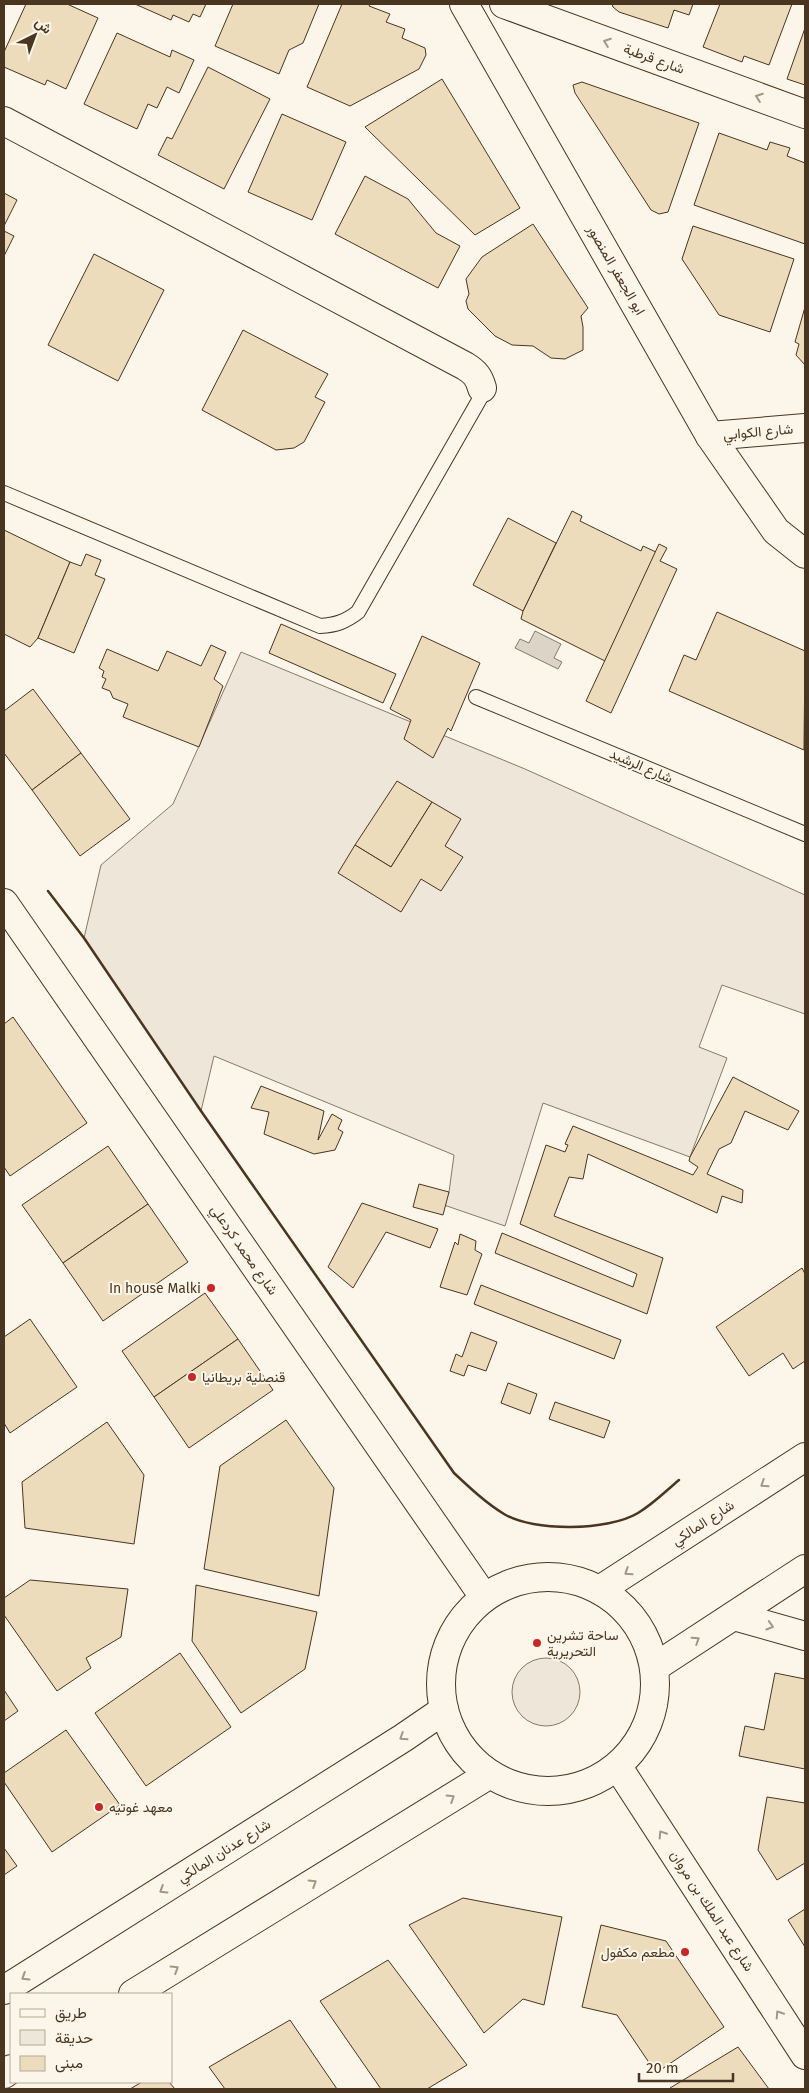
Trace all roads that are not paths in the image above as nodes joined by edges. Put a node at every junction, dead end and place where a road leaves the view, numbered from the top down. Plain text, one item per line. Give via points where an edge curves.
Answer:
1 (464, 4) edge
2 (504, 4) edge
3 (805, 114) edge
4 (4, 121) edge
5 (482, 388) joint
6 (805, 428) edge
7 (710, 436) junction
8 (4, 492) edge
9 (805, 554) edge
10 (476, 697) dead end
11 (805, 834) edge
12 (4, 903) edge
13 (805, 1457) edge
14 (805, 1570) edge
15 (601, 1589) junction
16 (484, 1597) junction
17 (734, 1616) junction
18 (805, 1636) edge
19 (656, 1667) junction
20 (444, 1710) junction
21 (618, 1767) junction
22 (490, 1774) junction
23 (4, 1990) edge
24 (135, 1993) edge
25 (805, 2055) edge

1 - 7 main road, ابو الجعفر المنصور
3 -> 2 main road, شارع قرطبة
4 - 5 main road via 465,366 480,378
5 - 8 lane via 482,395 358,612 334,625 320,626
6 - 7 main road, شارع الكوابي
7 - 9 main road, ابو الجعفر المنصور via 776,531
10 - 11 lane, شارع الرشيد
12 - 16 main road, شارع محمد كردعلي
13 -> 15 main road, شارع المالكي
14 - 17 main road
15 - 16 main road via 572,1578 541,1576 511,1582
15 - 19 main road via 627,1610 645,1636
16 - 20 main road via 462,1620 447,1648 440,1678
17 -> 18 main road
19 -> 17 main road
19 - 21 main road via 655,1704 642,1739
20 - 22 main road via 454,1735 469,1757
20 -> 23 main road, شارع عدنان المالكي
21 - 22 main road via 589,1784 555,1792 521,1788
25 -> 21 main road, شارع عبد الملك بن مروان
24 -> 22 main road

